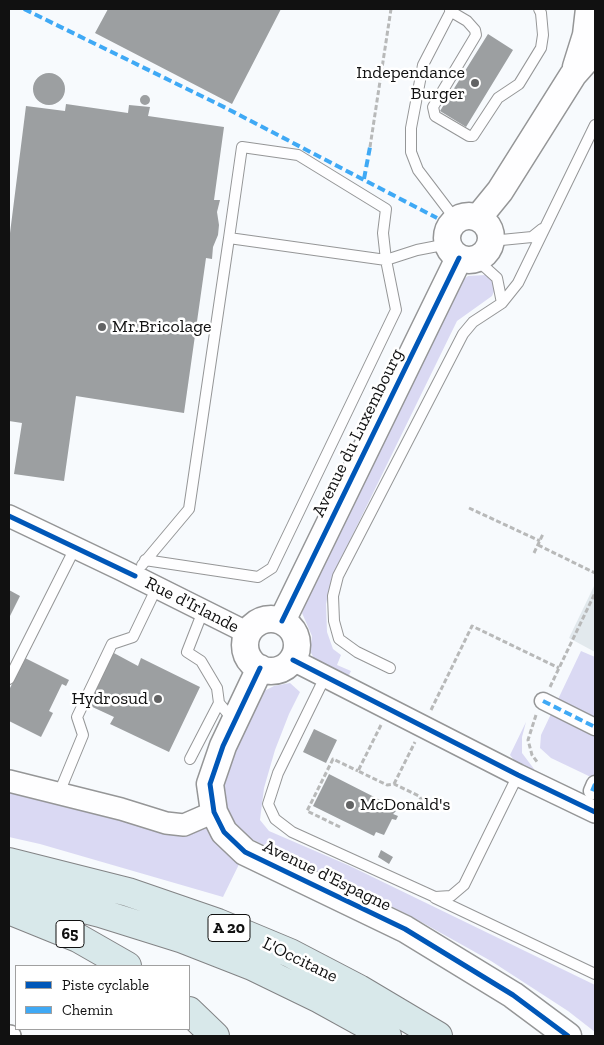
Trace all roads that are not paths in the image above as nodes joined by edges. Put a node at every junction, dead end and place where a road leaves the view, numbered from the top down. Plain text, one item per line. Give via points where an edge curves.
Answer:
1 (539, 9) edge
2 (588, 9) edge
3 (451, 10) edge
4 (595, 50) edge
5 (573, 75) junction
6 (595, 125) edge
7 (544, 227) junction
8 (229, 238) junction
9 (468, 240) junction
10 (386, 260) junction
11 (502, 303) junction
12 (9, 516) edge
13 (75, 548) junction
14 (140, 568) junction
15 (157, 587) junction
16 (204, 611) junction
17 (282, 621) junction
18 (248, 633) junction
19 (293, 660) junction
20 (260, 668) junction
21 (390, 668) dead end
22 (325, 676) junction
23 (9, 679) edge
24 (543, 701) dead end
25 (227, 712) junction
26 (595, 727) edge
27 (190, 759) dead end
28 (518, 775) junction
29 (9, 781) edge
30 (59, 793) junction
31 (594, 796) edge
32 (214, 812) junction
33 (9, 862) edge
34 (9, 890) edge
35 (434, 897) junction
36 (9, 910) edge
37 (125, 965) edge
38 (595, 974) edge
39 (190, 1012) edge
40 (215, 1036) edge
41 (387, 1036) edge
42 (438, 1036) edge
43 (568, 1036) edge

1 - 3 lane via 543,35 541,48 518,84 498,98 473,136 435,116 433,107 476,35 476,30
2 - 5 street, Avenue du Luxembourg via 584,40
3 - 9 lane via 422,65 411,128 411,152 418,170
4 - 5 street, Avenue du Luxembourg
5 - 9 street, Avenue du Luxembourg
6 - 7 lane
7 - 9 lane via 532,237
7 - 11 lane via 518,283
8 - 10 lane
8 - 10 lane via 242,147 298,155 386,209 383,233
8 - 14 lane via 189,509
9 - 10 lane
9 - 11 lane via 497,278
9 - 17 street, Avenue du Luxembourg
10 - 14 lane via 396,310 272,568 258,577
11 - 21 lane via 474,322 463,334 338,576 334,596 338,639
12 - 13 street, Rue d'Irlande
13 - 14 street, Rue d'Irlande
13 - 23 lane
14 - 15 street, Rue d'Irlande
15 - 16 street, Rue d'Irlande
15 - 30 lane via 133,637 112,644 77,717 83,735
16 - 18 street, Rue d'Irlande
16 - 25 lane via 188,652 201,661
17 - 18 street via 266,619
17 - 19 street via 289,625 297,638
18 - 20 street via 245,641 248,657
19 - 20 street via 278,670
19 - 22 street
20 - 25 street, Avenue d'Espagne
22 - 28 street
22 - 35 lane via 278,772 268,804 275,819 292,832
24 - 26 street
25 - 27 lane
25 - 32 street, Avenue d'Espagne via 223,746 210,784
28 - 31 street
28 - 35 lane via 464,885 451,896
29 - 30 street
30 - 32 street via 166,824 184,825
32 - 43 street, Avenue d'Espagne via 224,832 245,852 405,929 513,995
33 - 42 highway, L'Occitane / A 20 via 128,892 218,923 290,953
34 - 41 highway, L'Occitane / A 20 via 184,939 252,966
35 - 38 lane
36 - 37 highway, 65 via 78,938
39 - 40 highway

